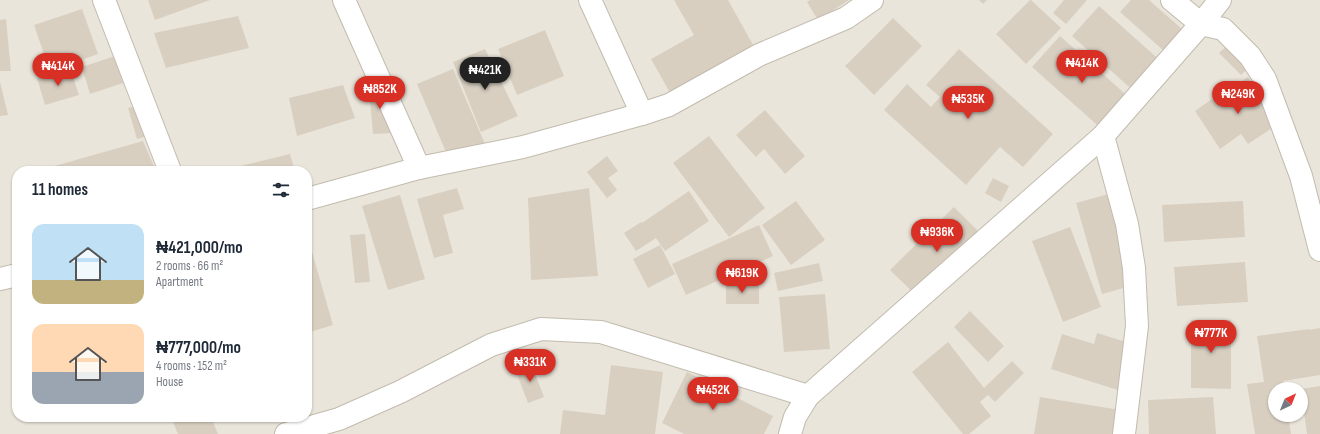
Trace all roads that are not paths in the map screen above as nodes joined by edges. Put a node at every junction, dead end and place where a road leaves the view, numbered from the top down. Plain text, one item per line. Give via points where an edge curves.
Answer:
1 (104, 0) edge
2 (344, 0) edge
3 (590, 0) edge
4 (872, 0) edge
5 (1172, 0) edge
6 (1220, 0) edge
7 (1201, 24) junction
8 (642, 114) junction
9 (1104, 136) junction
10 (168, 166) edge
11 (419, 168) junction
12 (312, 198) edge
13 (1320, 250) edge
14 (12, 276) edge
15 (0, 279) edge
16 (808, 396) junction
17 (286, 434) edge
18 (790, 434) edge
19 (1124, 434) edge

1 - 10 street
2 - 11 street
3 - 8 street
4 - 8 street via 846,18 759,55 668,105
5 - 7 street
6 - 7 street
7 - 9 street
7 - 13 street via 1223,29 1250,56 1265,79 1301,176
8 - 11 street via 523,146
9 - 16 street
9 - 19 street via 1127,224 1134,268 1137,326
11 - 12 street
14 - 15 street
16 - 17 street via 601,332 541,329 491,345 400,392 339,419
16 - 18 street

